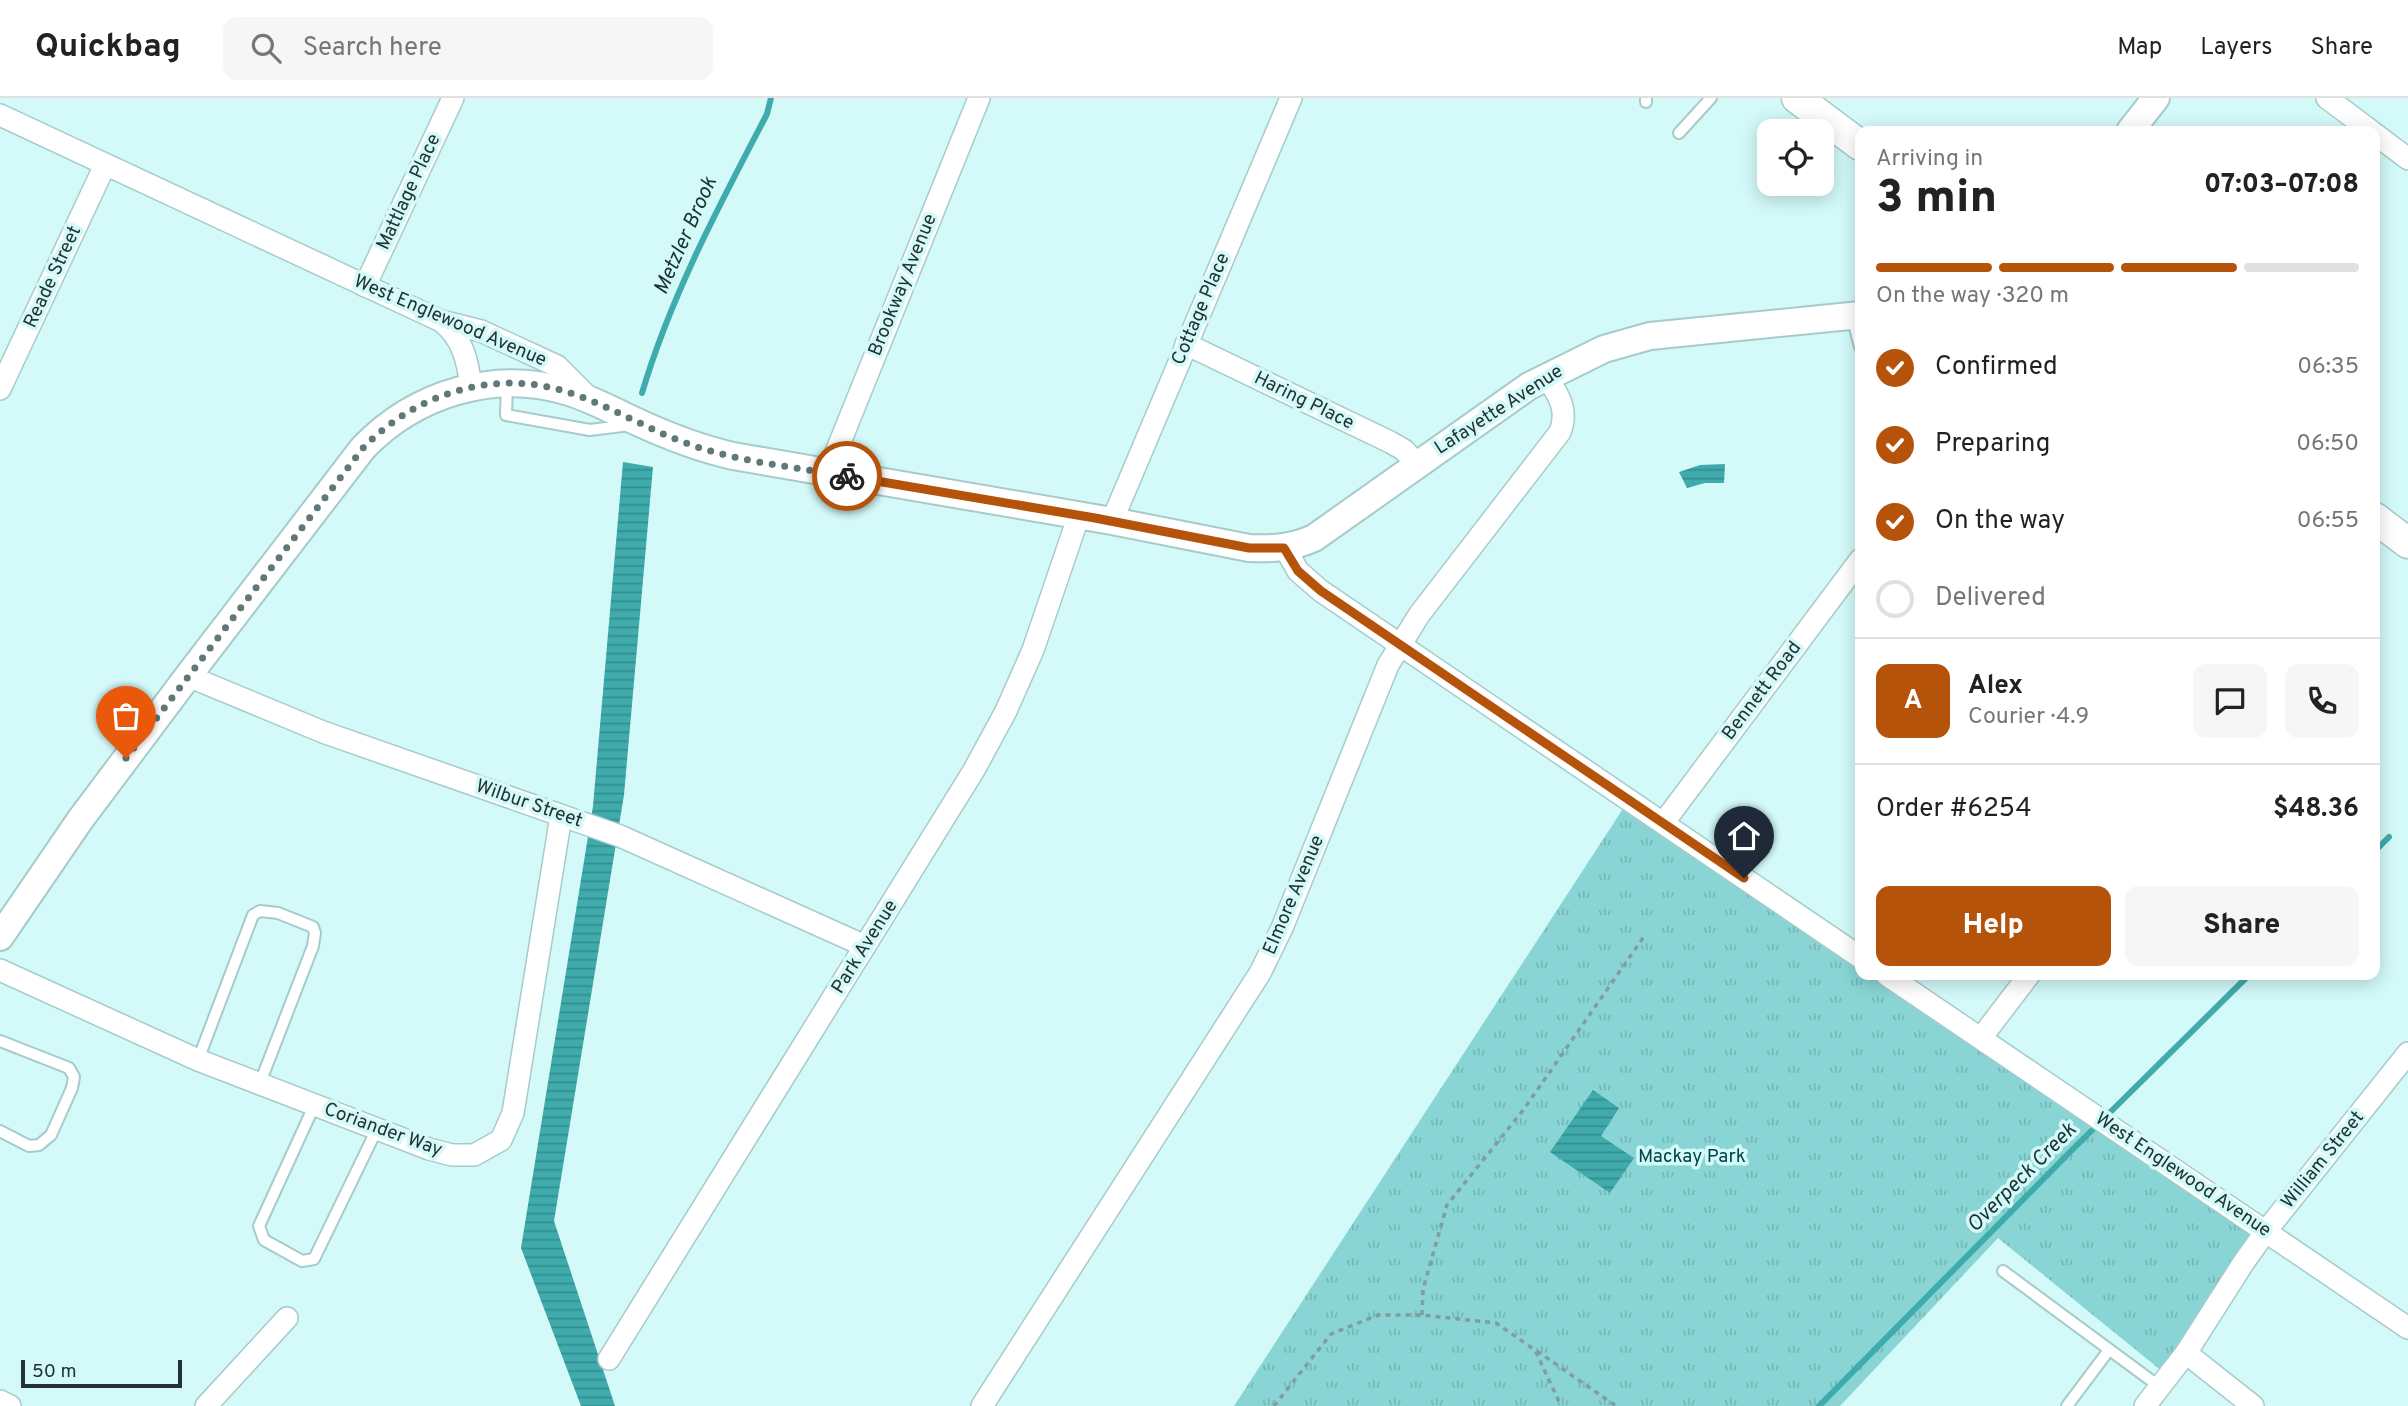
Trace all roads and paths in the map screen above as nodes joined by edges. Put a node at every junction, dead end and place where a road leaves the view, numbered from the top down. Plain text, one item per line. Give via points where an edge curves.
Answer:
1 (453, 98) edge
2 (979, 98) edge
3 (1291, 98) edge
4 (1711, 98) edge
5 (1797, 98) edge
6 (1831, 98) edge
7 (2156, 98) edge
8 (2327, 98) edge
9 (0, 115) edge
10 (1868, 126) edge
11 (2138, 126) edge
12 (2364, 126) edge
13 (1679, 133) dead end
14 (2380, 138) edge
15 (1855, 141) edge
16 (2408, 159) edge
17 (105, 164) junction
18 (365, 286) junction
19 (1855, 316) edge
20 (442, 321) junction
21 (1186, 344) junction
22 (1546, 376) junction
23 (507, 383) junction
24 (471, 387) junction
25 (0, 388) edge
26 (593, 402) junction
27 (641, 424) junction
28 (1418, 464) junction
29 (828, 472) junction
30 (1079, 515) junction
31 (1112, 521) junction
32 (2380, 523) edge
33 (2408, 543) edge
34 (1284, 548) junction
35 (1855, 567) edge
36 (1400, 644) junction
37 (188, 676) junction
38 (565, 817) junction
39 (1664, 822) junction
40 (1645, 934) dead end
41 (0, 937) edge
42 (865, 946) junction
43 (1855, 954) edge
44 (0, 970) edge
45 (1894, 980) edge
46 (2025, 980) edge
47 (1981, 1038) junction
48 (0, 1041) edge
49 (2408, 1053) edge
50 (198, 1059) junction
51 (260, 1083) junction
52 (314, 1104) junction
53 (377, 1129) junction
54 (0, 1131) edge
55 (2266, 1231) junction
56 (2003, 1271) dead end
57 (1422, 1315) junction
58 (287, 1318) dead end
59 (2408, 1328) edge
60 (1535, 1350) junction
61 (2109, 1350) junction
62 (2186, 1353) junction
63 (609, 1359) dead end
64 (2160, 1387) junction
65 (0, 1401) edge
66 (10, 1406) edge
67 (206, 1406) edge
68 (982, 1406) edge
69 (1274, 1406) edge
70 (1561, 1406) edge
71 (1616, 1406) edge
72 (2067, 1406) edge
73 (2145, 1406) edge
74 (2253, 1406) edge

1 - 18 street, Mattlage Place
2 - 29 street, Brookway Avenue
3 - 21 street, Cottage Place
4 - 13 lane
5 - 15 main road
6 - 10 main road
7 - 11 street
8 - 12 street
9 - 17 street, West Englewood Avenue
14 - 16 street
17 - 18 street, West Englewood Avenue
17 - 25 street, Reade Street
18 - 20 street, West Englewood Avenue
19 - 22 street, Lafayette Avenue via 1635,339
20 - 24 street via 461,343
20 - 26 street, West Englewood Avenue via 481,331 557,366
21 - 28 street, Haring Place via 1390,442
21 - 31 street, Cottage Place
22 - 28 street, Lafayette Avenue
22 - 36 street, Elmore Avenue via 1563,404 1560,432
23 - 24 street
23 - 26 street via 560,390
23 - 27 lane via 506,415 590,430
24 - 37 street via 428,401 374,438
26 - 27 street, West Englewood Avenue
27 - 29 street, West Englewood Avenue via 717,453
28 - 34 street, Lafayette Avenue via 1314,538
29 - 30 street, West Englewood Avenue
30 - 31 street, West Englewood Avenue
30 - 42 street, Park Avenue via 1042,625 1006,711
31 - 34 street, West Englewood Avenue via 1249,548
32 - 33 main road
34 - 36 street via 1309,582
35 - 39 street, Bennett Road
36 - 39 street
36 - 68 street, Elmore Avenue via 1260,973
37 - 38 street, Wilbur Street via 323,732
37 - 41 street via 54,856
38 - 42 street, Wilbur Street via 620,836
38 - 53 street, Coriander Way via 513,1113 501,1140 474,1155 452,1155
39 - 43 street
40 - 57 path via 1524,1109 1447,1205 1423,1289
42 - 63 street, Park Avenue
44 - 50 street, Coriander Way
45 - 47 street, West Englewood Avenue
46 - 47 street
47 - 55 street, West Englewood Avenue
48 - 54 lane via 69,1068 74,1077 46,1141 29,1146
49 - 55 street, William Street
50 - 51 street, Coriander Way
50 - 51 lane via 253,915 278,913 313,927 315,933
51 - 52 street, Coriander Way
52 - 53 street, Coriander Way
52 - 53 lane via 259,1226 264,1240 302,1261 314,1259
55 - 59 street, West Englewood Avenue
55 - 62 street, William Street
56 - 61 lane
57 - 60 path via 1496,1323
57 - 69 path via 1378,1315 1331,1334
58 - 67 street
60 - 70 path
60 - 71 path
61 - 64 lane
61 - 72 lane
62 - 64 street, William Street
62 - 74 street
64 - 73 street, William Street
65 - 66 street

